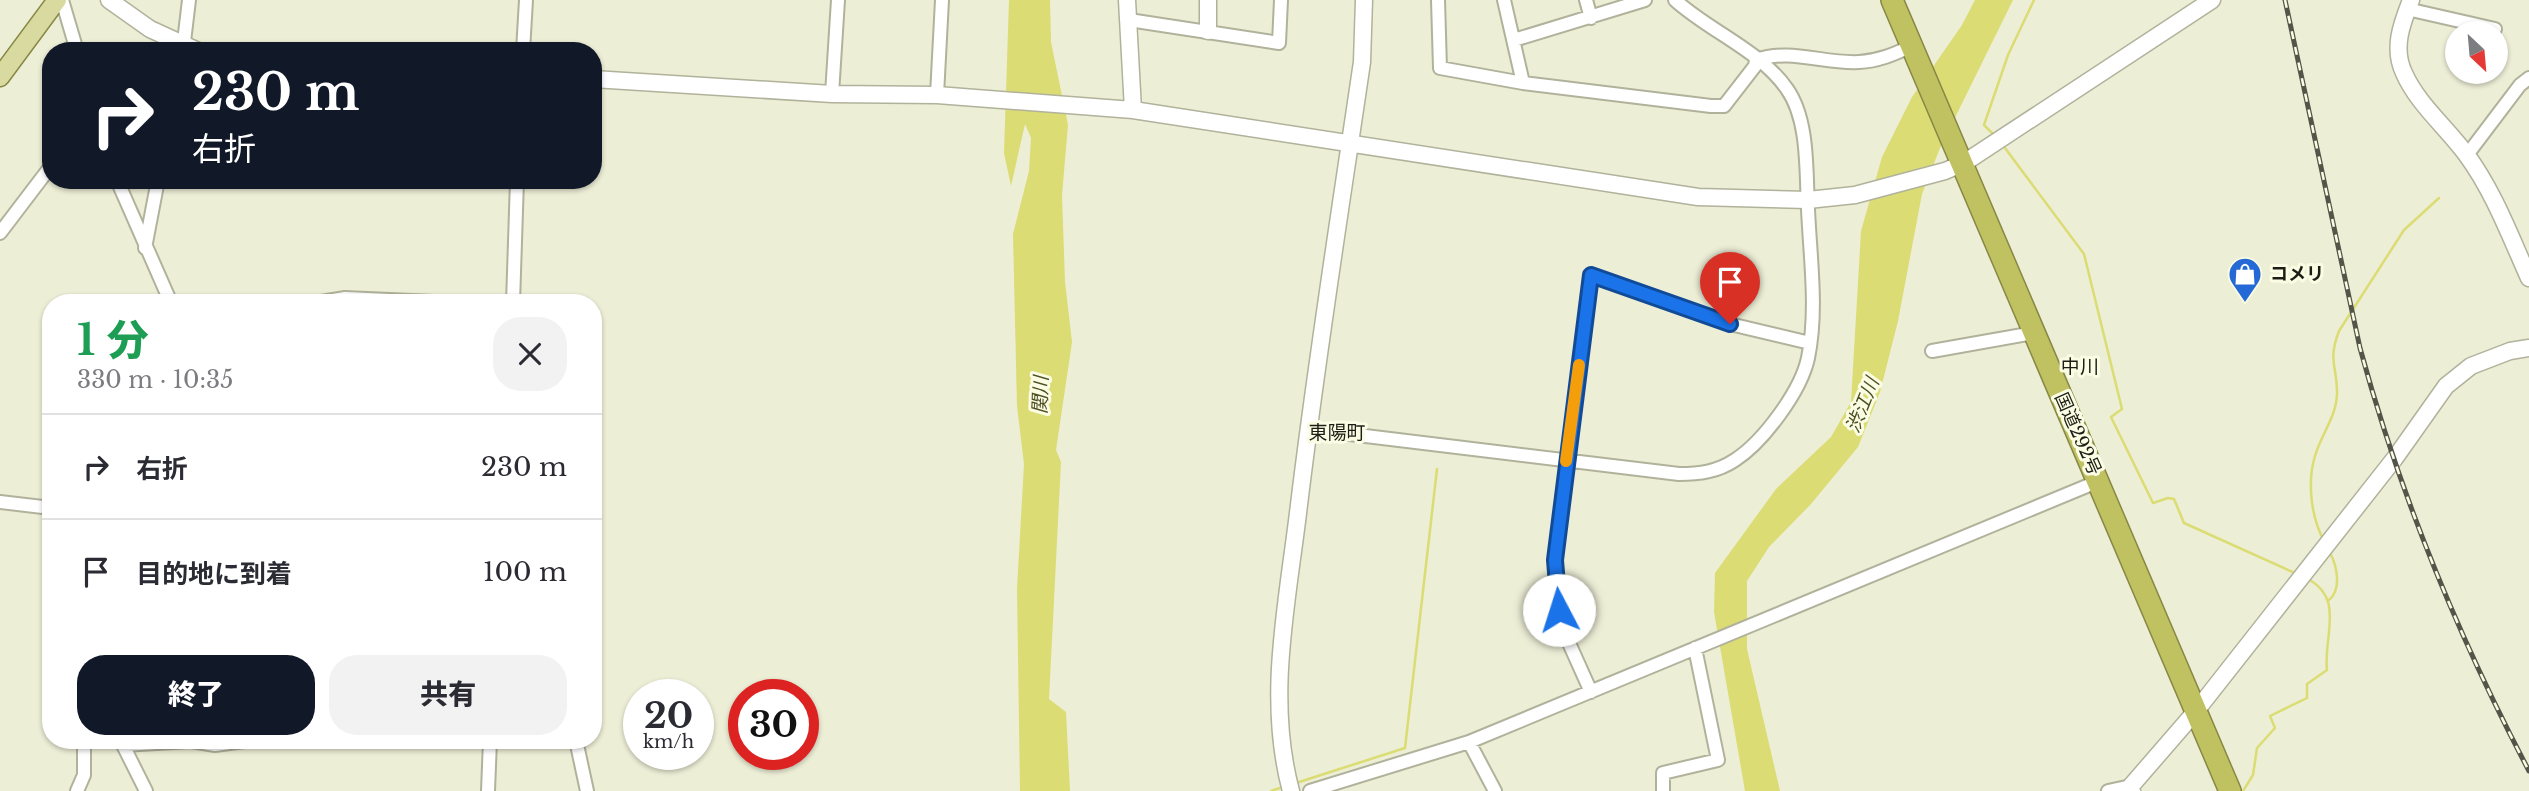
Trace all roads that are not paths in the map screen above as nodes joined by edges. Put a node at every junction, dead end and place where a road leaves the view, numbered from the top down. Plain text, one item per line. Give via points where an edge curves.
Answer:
1 (59, 0) edge
2 (109, 0) edge
3 (189, 0) edge
4 (526, 0) edge
5 (838, 0) edge
6 (942, 0) edge
7 (1127, 0) edge
8 (1208, 0) edge
9 (1281, 0) edge
10 (1364, 0) edge
11 (1438, 0) edge
12 (1504, 0) edge
13 (1586, 0) edge
14 (1644, 0) edge
15 (1675, 0) edge
16 (1892, 0) edge
17 (2212, 0) edge
18 (2409, 5) edge
19 (1591, 18) junction
20 (1129, 20) junction
21 (2466, 21) edge
22 (1208, 31) junction
23 (1514, 40) junction
24 (74, 42) edge
25 (175, 42) edge
26 (188, 42) edge
27 (524, 42) edge
28 (1914, 53) junction
29 (1756, 60) junction
30 (0, 77) edge
31 (2529, 78) edge
32 (602, 80) edge
33 (1522, 83) junction
34 (832, 94) junction
35 (937, 95) junction
36 (1128, 110) junction
37 (1350, 141) junction
38 (2467, 155) junction
39 (1954, 167) junction
40 (42, 178) edge
41 (121, 189) edge
42 (156, 189) edge
43 (517, 189) edge
44 (1808, 200) junction
45 (0, 233) edge
46 (145, 249) junction
47 (2529, 278) edge
48 (167, 294) edge
49 (513, 294) edge
50 (2034, 333) junction
51 (1810, 343) junction
52 (2529, 348) edge
53 (1932, 351) dead end
54 (1308, 429) junction
55 (1566, 462) junction
56 (2099, 481) junction
57 (0, 502) edge
58 (42, 507) edge
59 (1695, 648) junction
60 (1591, 692) junction
61 (2196, 711) junction
62 (1469, 742) junction
63 (84, 749) edge
64 (125, 749) edge
65 (490, 749) edge
66 (578, 749) edge
67 (2132, 788) edge
68 (77, 791) edge
69 (146, 791) edge
70 (488, 791) edge
71 (587, 791) edge
72 (1291, 791) edge
73 (1310, 791) edge
74 (1495, 791) edge
75 (1663, 791) edge
76 (2108, 791) edge
77 (2230, 791) edge

1 - 24 street
1 - 30 main road
2 - 25 street
3 - 26 street
4 - 27 street
5 - 34 street
6 - 35 street
7 - 20 street
8 - 22 street
9 - 22 street via 1279,43
10 - 37 street via 1362,62
11 - 33 street via 1440,68
12 - 23 street
13 - 19 street
14 - 19 street
15 - 29 street
16 - 28 highway, 国道292号
17 - 39 street
18 - 21 street
18 - 38 street via 2400,26 2398,52 2403,72
19 - 23 street
20 - 22 street
20 - 36 street
23 - 33 street
28 - 29 street via 1856,62 1775,53
28 - 39 highway, 国道292号 via 1949,135
29 - 33 street via 1724,106
29 - 44 street via 1787,89 1798,111
31 - 38 street
32 - 34 street
34 - 35 street
35 - 36 street
36 - 37 street
37 - 44 street via 1698,197
37 - 54 street
38 - 47 street via 2500,209
39 - 44 street via 1854,195
39 - 50 highway, 国道292号
40 - 45 street
41 - 46 street
42 - 46 street
43 - 49 street
44 - 51 street
46 - 48 street
50 - 53 street
50 - 56 highway, 国道292号
51 - 55 street via 1801,378 1782,409 1736,460 1716,470 1679,474
51 - 55 street via 1730,324 1591,275
52 - 61 street via 2471,366 2446,386
54 - 55 street
54 - 72 street via 1280,663 1278,722
55 - 60 street via 1555,560 1559,610
56 - 59 street
56 - 61 highway, 国道292号
57 - 58 street
59 - 60 street
59 - 75 street via 1718,760 1663,773
60 - 62 street
61 - 67 street
61 - 77 highway, 国道292号
62 - 73 street
62 - 74 street
63 - 68 street via 84,775
64 - 69 street
65 - 70 street
66 - 71 street
67 - 76 street

